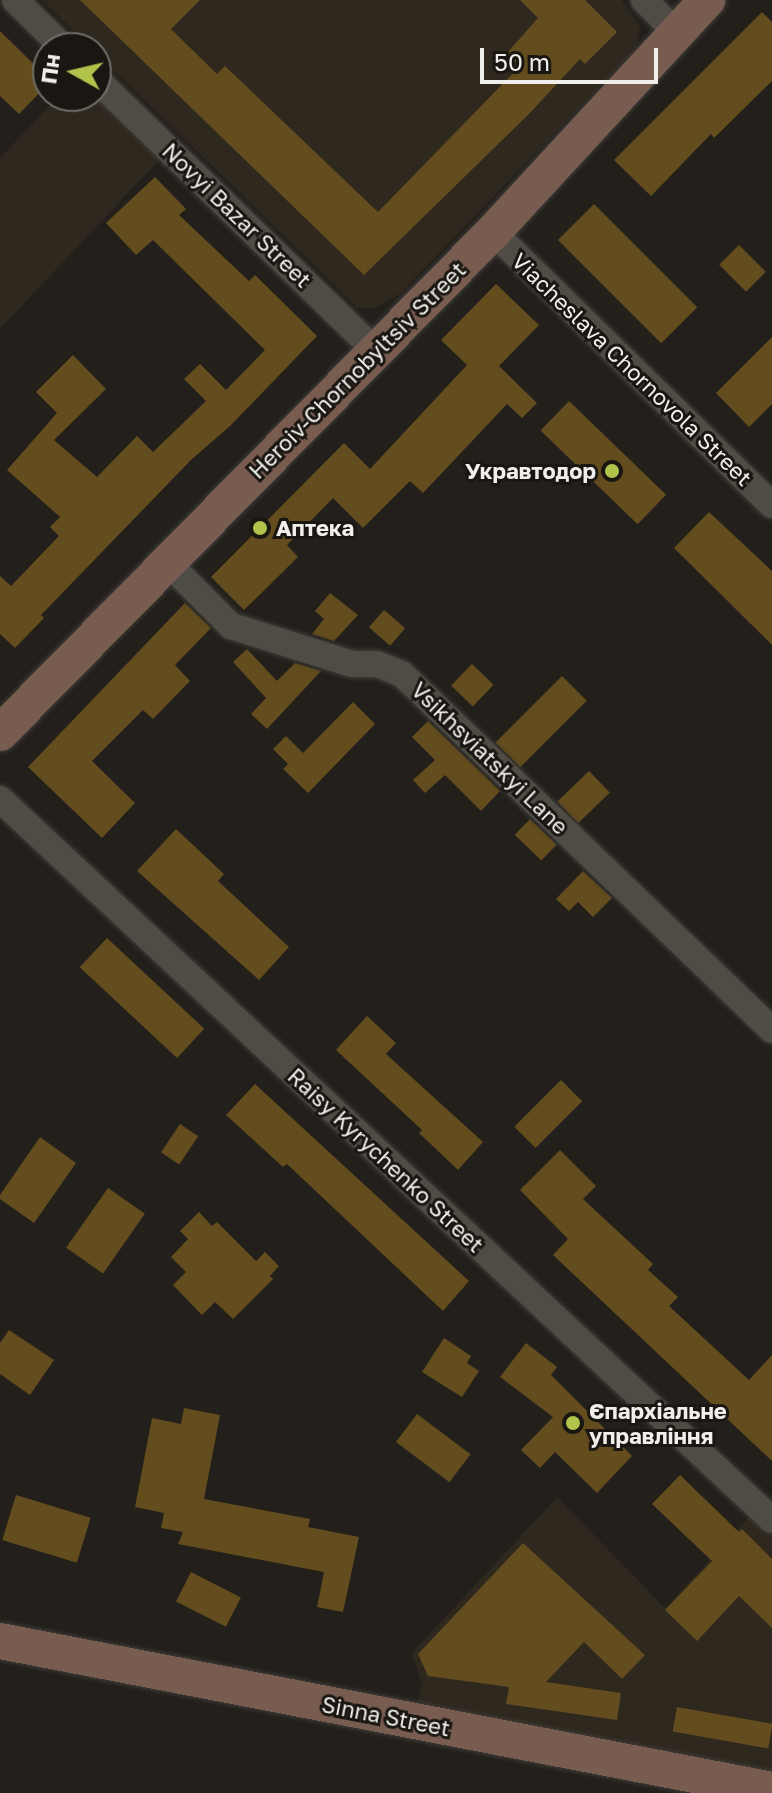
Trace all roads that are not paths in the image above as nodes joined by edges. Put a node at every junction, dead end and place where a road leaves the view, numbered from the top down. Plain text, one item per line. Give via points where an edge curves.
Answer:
1 (15, 0) edge
2 (644, 0) edge
3 (707, 0) edge
4 (48, 32) edge
5 (676, 32) junction
6 (112, 95) edge
7 (493, 232) junction
8 (377, 352) junction
9 (772, 505) edge
10 (167, 562) junction
11 (0, 733) edge
12 (0, 799) edge
13 (772, 1030) edge
14 (772, 1520) edge
15 (0, 1641) edge
16 (772, 1790) edge

1 - 4 street
2 - 5 street
3 - 5 street, Heroiv-Chornobyltsiv Street
5 - 7 street, Heroiv-Chornobyltsiv Street
6 - 8 street, Novyi Bazar Street
7 - 8 street, Heroiv-Chornobyltsiv Street
7 - 9 street, Viacheslava Chornovola Street
8 - 10 street, Heroiv-Chornobyltsiv Street
10 - 11 street, Heroiv-Chornobyltsiv Street
10 - 13 street, Vsikhsviatskyi Lane via 231,626 402,674
12 - 14 street, Raisy Kyrychenko Street
15 - 16 street, Sinna Street

